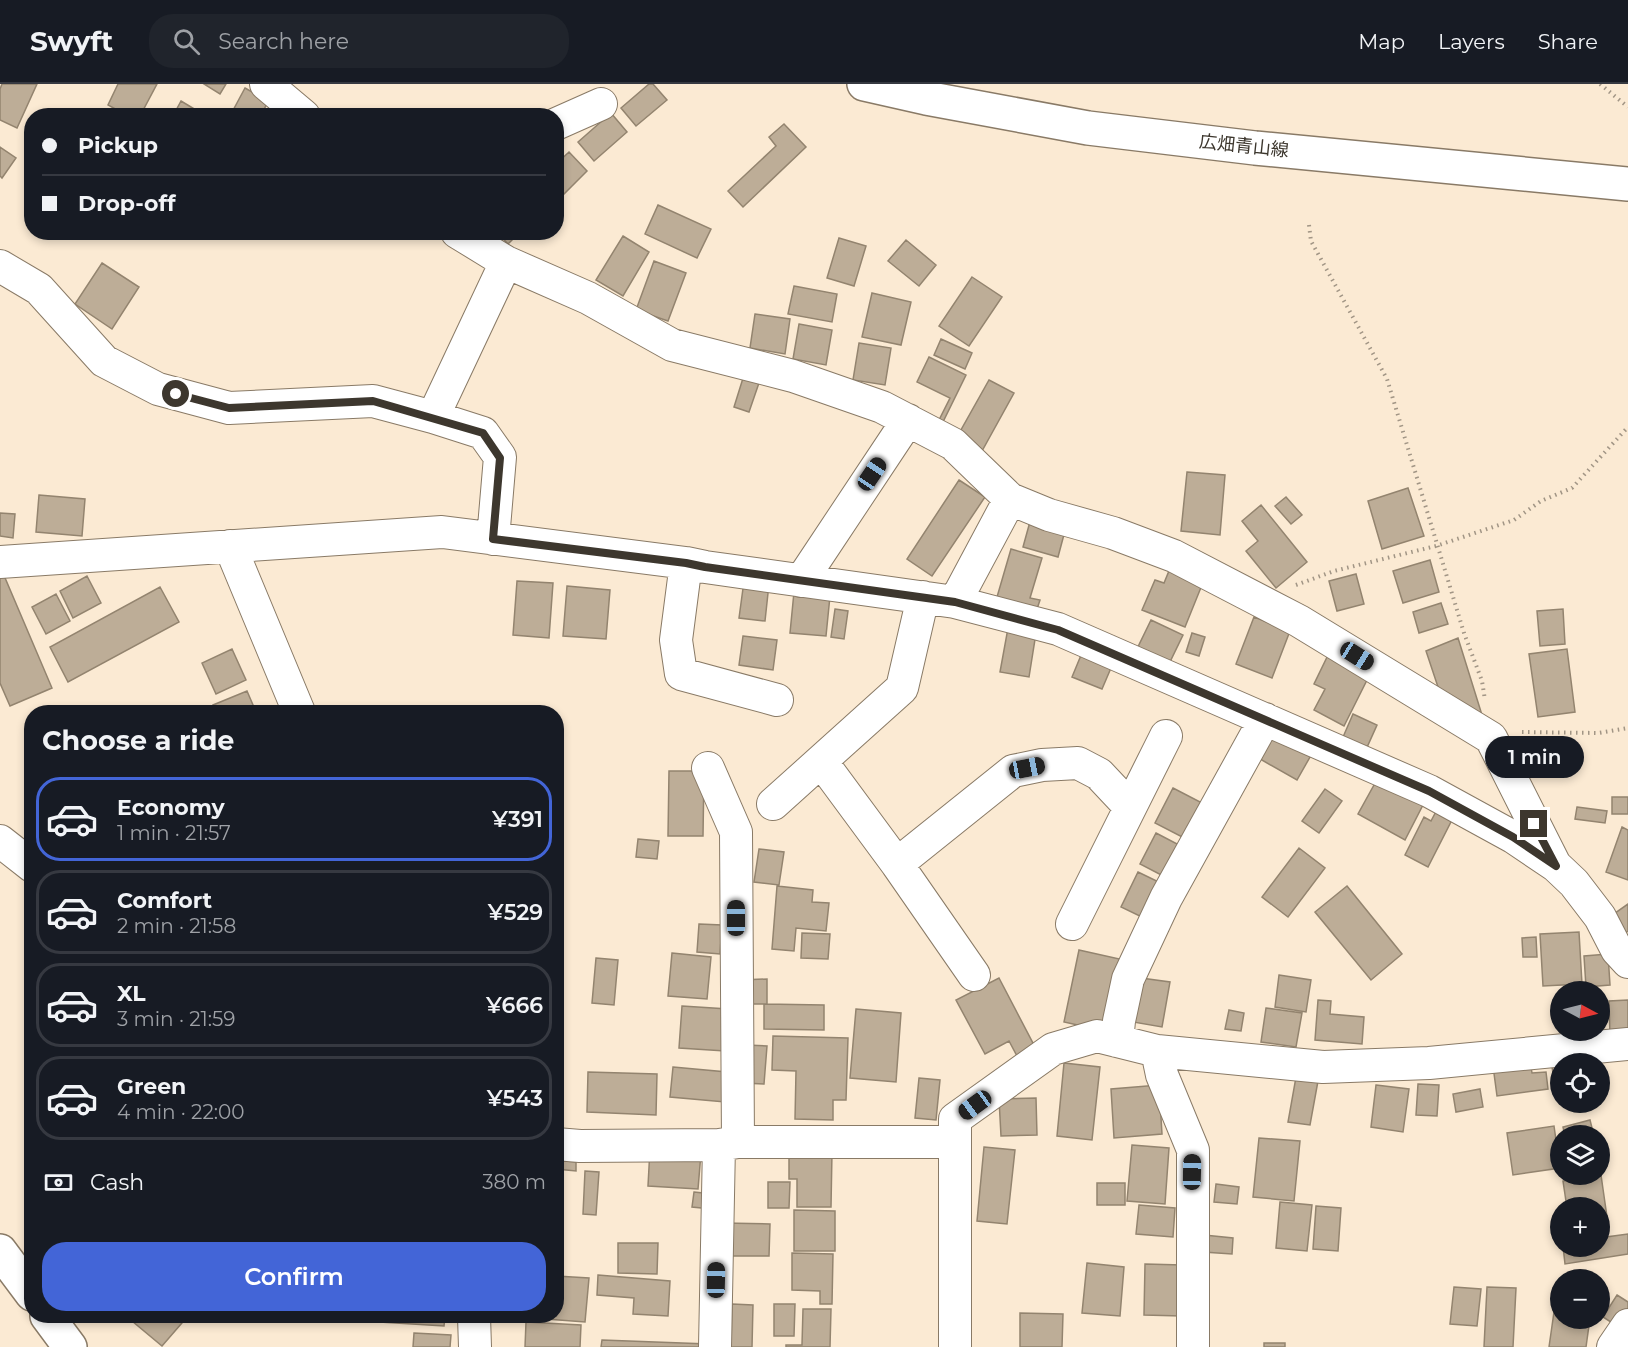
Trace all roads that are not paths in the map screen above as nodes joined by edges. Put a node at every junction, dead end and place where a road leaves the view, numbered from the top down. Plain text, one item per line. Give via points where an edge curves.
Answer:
1 (266, 84) edge
2 (864, 84) edge
3 (601, 104) dead end
4 (294, 108) edge
5 (564, 120) edge
6 (1628, 184) edge
7 (470, 240) edge
8 (506, 262) junction
9 (0, 266) edge
10 (433, 417) junction
11 (908, 420) junction
12 (1010, 499) junction
13 (493, 539) junction
14 (230, 546) junction
15 (0, 562) edge
16 (686, 563) junction
17 (801, 581) junction
18 (923, 597) junction
19 (955, 602) junction
20 (777, 700) dead end
21 (296, 705) edge
22 (1265, 719) junction
23 (1166, 736) dead end
24 (821, 761) junction
25 (708, 768) dead end
26 (773, 804) dead end
27 (1130, 807) junction
28 (0, 841) edge
29 (24, 860) edge
30 (897, 864) junction
31 (1556, 866) junction
32 (1072, 924) dead end
33 (1628, 962) edge
34 (974, 975) dead end
35 (1117, 1041) junction
36 (1628, 1044) edge
37 (1157, 1051) junction
38 (956, 1142) junction
39 (728, 1143) junction
40 (564, 1145) edge
41 (0, 1251) edge
42 (24, 1283) edge
43 (52, 1323) edge
44 (474, 1323) edge
45 (1628, 1325) edge
46 (70, 1347) edge
47 (475, 1347) edge
48 (715, 1347) edge
49 (955, 1347) edge
50 (1193, 1347) edge
51 (1613, 1347) edge

1 - 4 street
2 - 6 main road, 広畑青山線 via 1088,128
3 - 5 street
7 - 8 street
8 - 10 street
8 - 11 street via 588,298 672,345 793,376
9 - 10 street via 39,289 104,362 158,389 229,408 373,401
10 - 13 street via 483,433 500,458
11 - 12 street via 952,444
11 - 17 street
12 - 19 street
12 - 31 street via 1174,556 1299,621 1491,738
13 - 14 street via 442,532
13 - 16 street
14 - 15 street
14 - 21 street
16 - 17 street
16 - 20 street via 676,640 681,674
17 - 18 street
18 - 19 street
18 - 24 street via 902,688
19 - 22 street via 1058,630
22 - 31 street via 1429,791 1513,837
22 - 35 street via 1167,898 1128,979
23 - 27 street
24 - 26 street
24 - 30 street
25 - 39 street via 736,832
27 - 30 street via 1099,774 1078,763 1013,771
27 - 32 street
28 - 29 street
30 - 34 street
31 - 33 street via 1600,917
35 - 37 street
35 - 38 street via 1097,1036 1053,1049 956,1119
36 - 37 street via 1429,1063 1323,1067
37 - 50 street via 1162,1075 1192,1150
38 - 39 street
38 - 49 street
39 - 40 street
39 - 48 street
41 - 42 main road
43 - 46 main road
44 - 47 street
45 - 51 street

